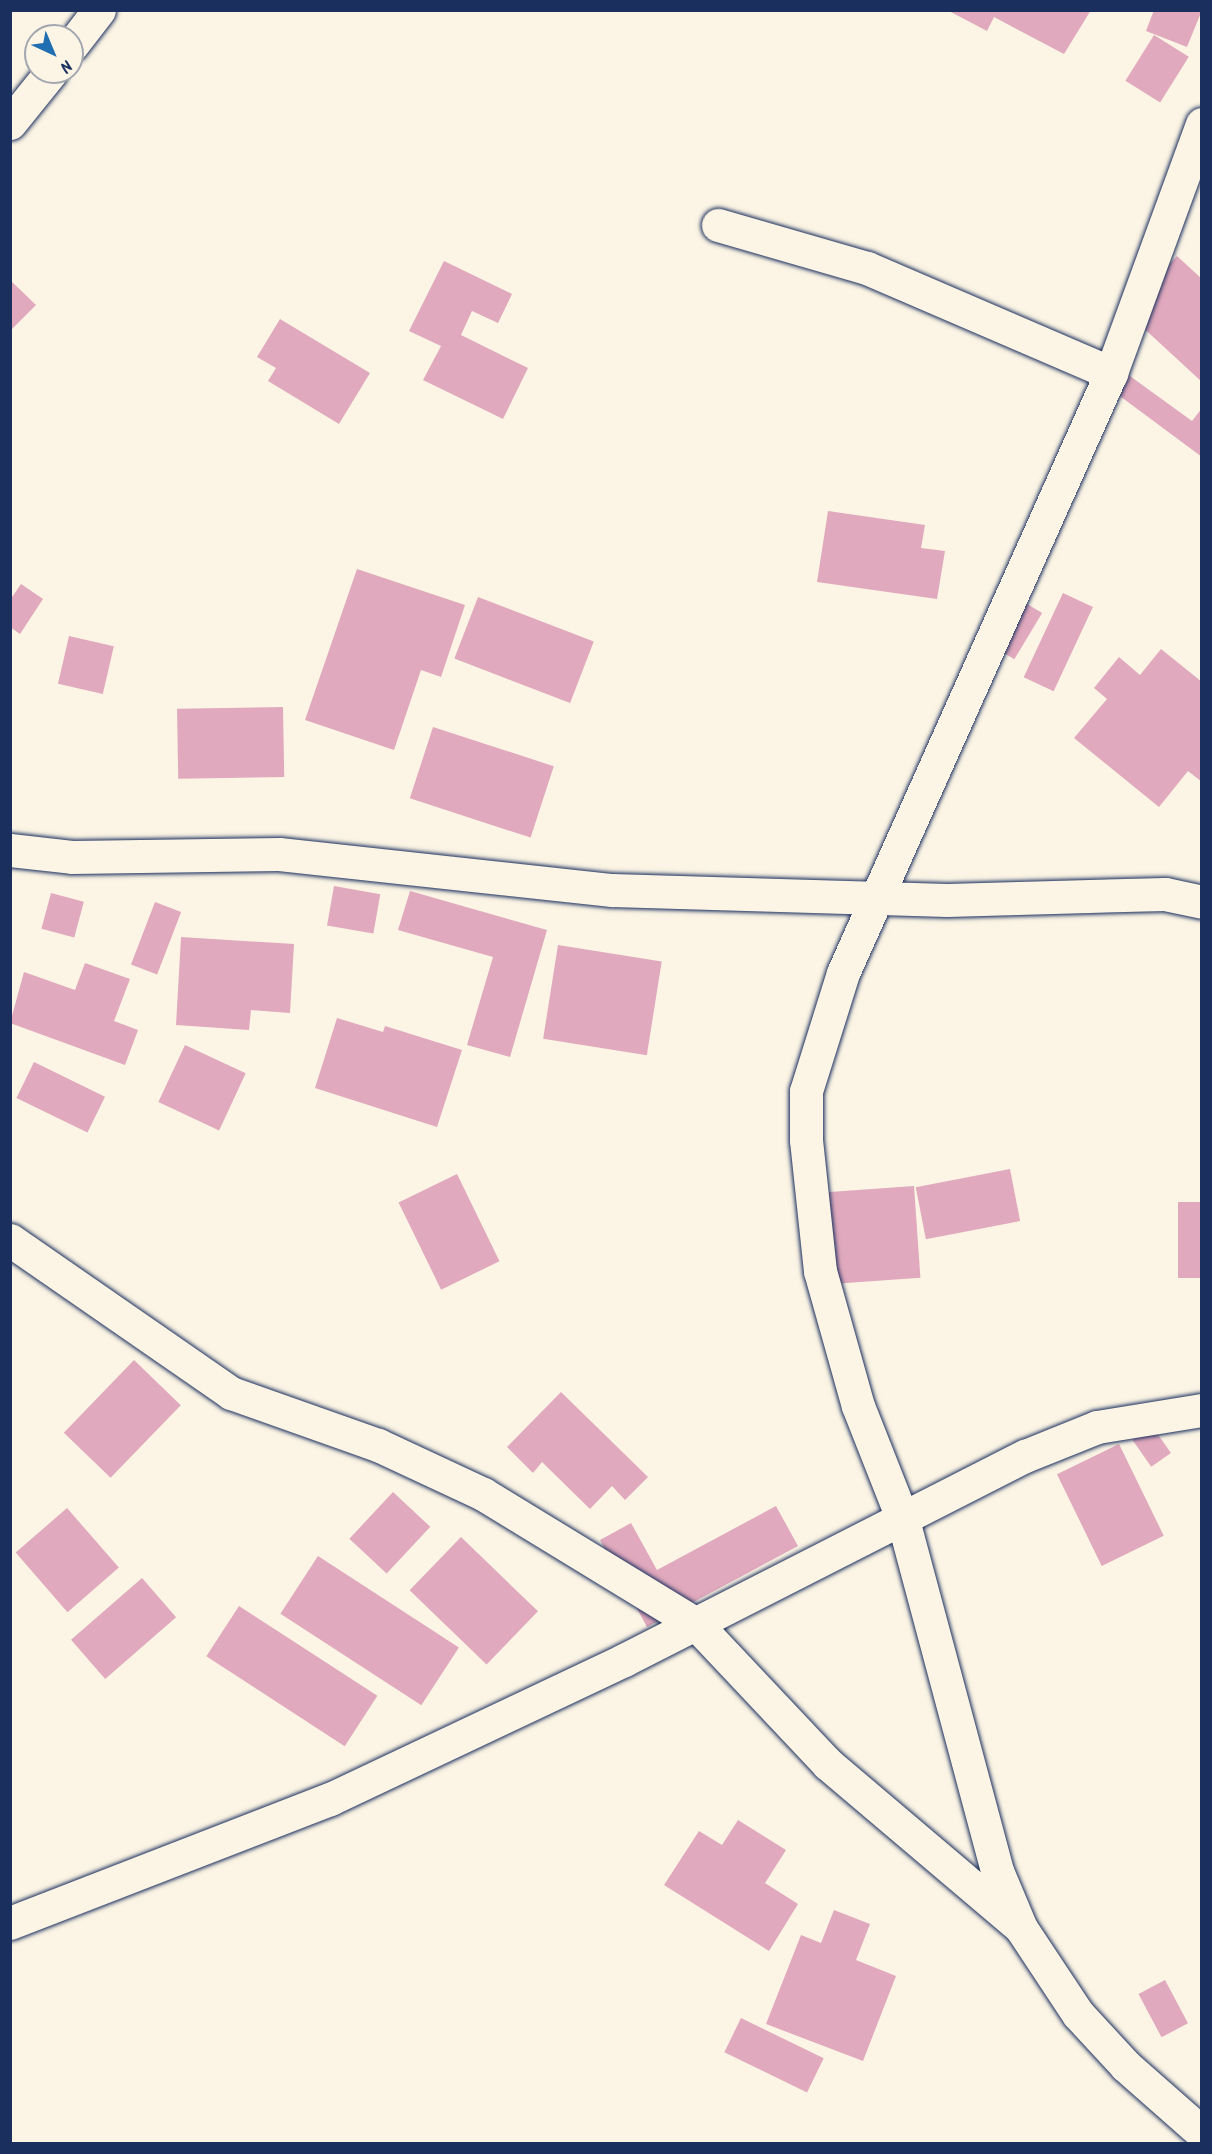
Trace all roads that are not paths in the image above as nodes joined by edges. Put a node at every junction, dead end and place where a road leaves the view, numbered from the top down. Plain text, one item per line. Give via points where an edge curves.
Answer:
1 (99, 10) edge
2 (84, 29) edge
3 (41, 84) edge
4 (10, 123) edge
5 (1202, 124) edge
6 (718, 225) dead end
7 (1111, 373) junction
8 (10, 850) edge
9 (879, 896) junction
10 (1202, 902) edge
11 (10, 1240) edge
12 (1202, 1410) edge
13 (903, 1520) junction
14 (696, 1624) junction
15 (10, 1923) edge
16 (1021, 1928) junction
17 (1202, 2133) edge

1 - 2 street
3 - 4 street
5 - 7 street
6 - 7 street via 867,268
7 - 9 street
8 - 9 street via 72,857 279,854 612,890
9 - 10 street via 1165,894
9 - 13 street via 843,973 816,1053 807,1091 806,1140 820,1270 858,1406
11 - 14 street via 231,1393 378,1445 483,1494
12 - 13 street via 1096,1427 1025,1456
13 - 14 street
13 - 16 street via 997,1871
14 - 15 street via 330,1799
14 - 16 street via 828,1764
16 - 17 street via 1078,2014 1126,2066

